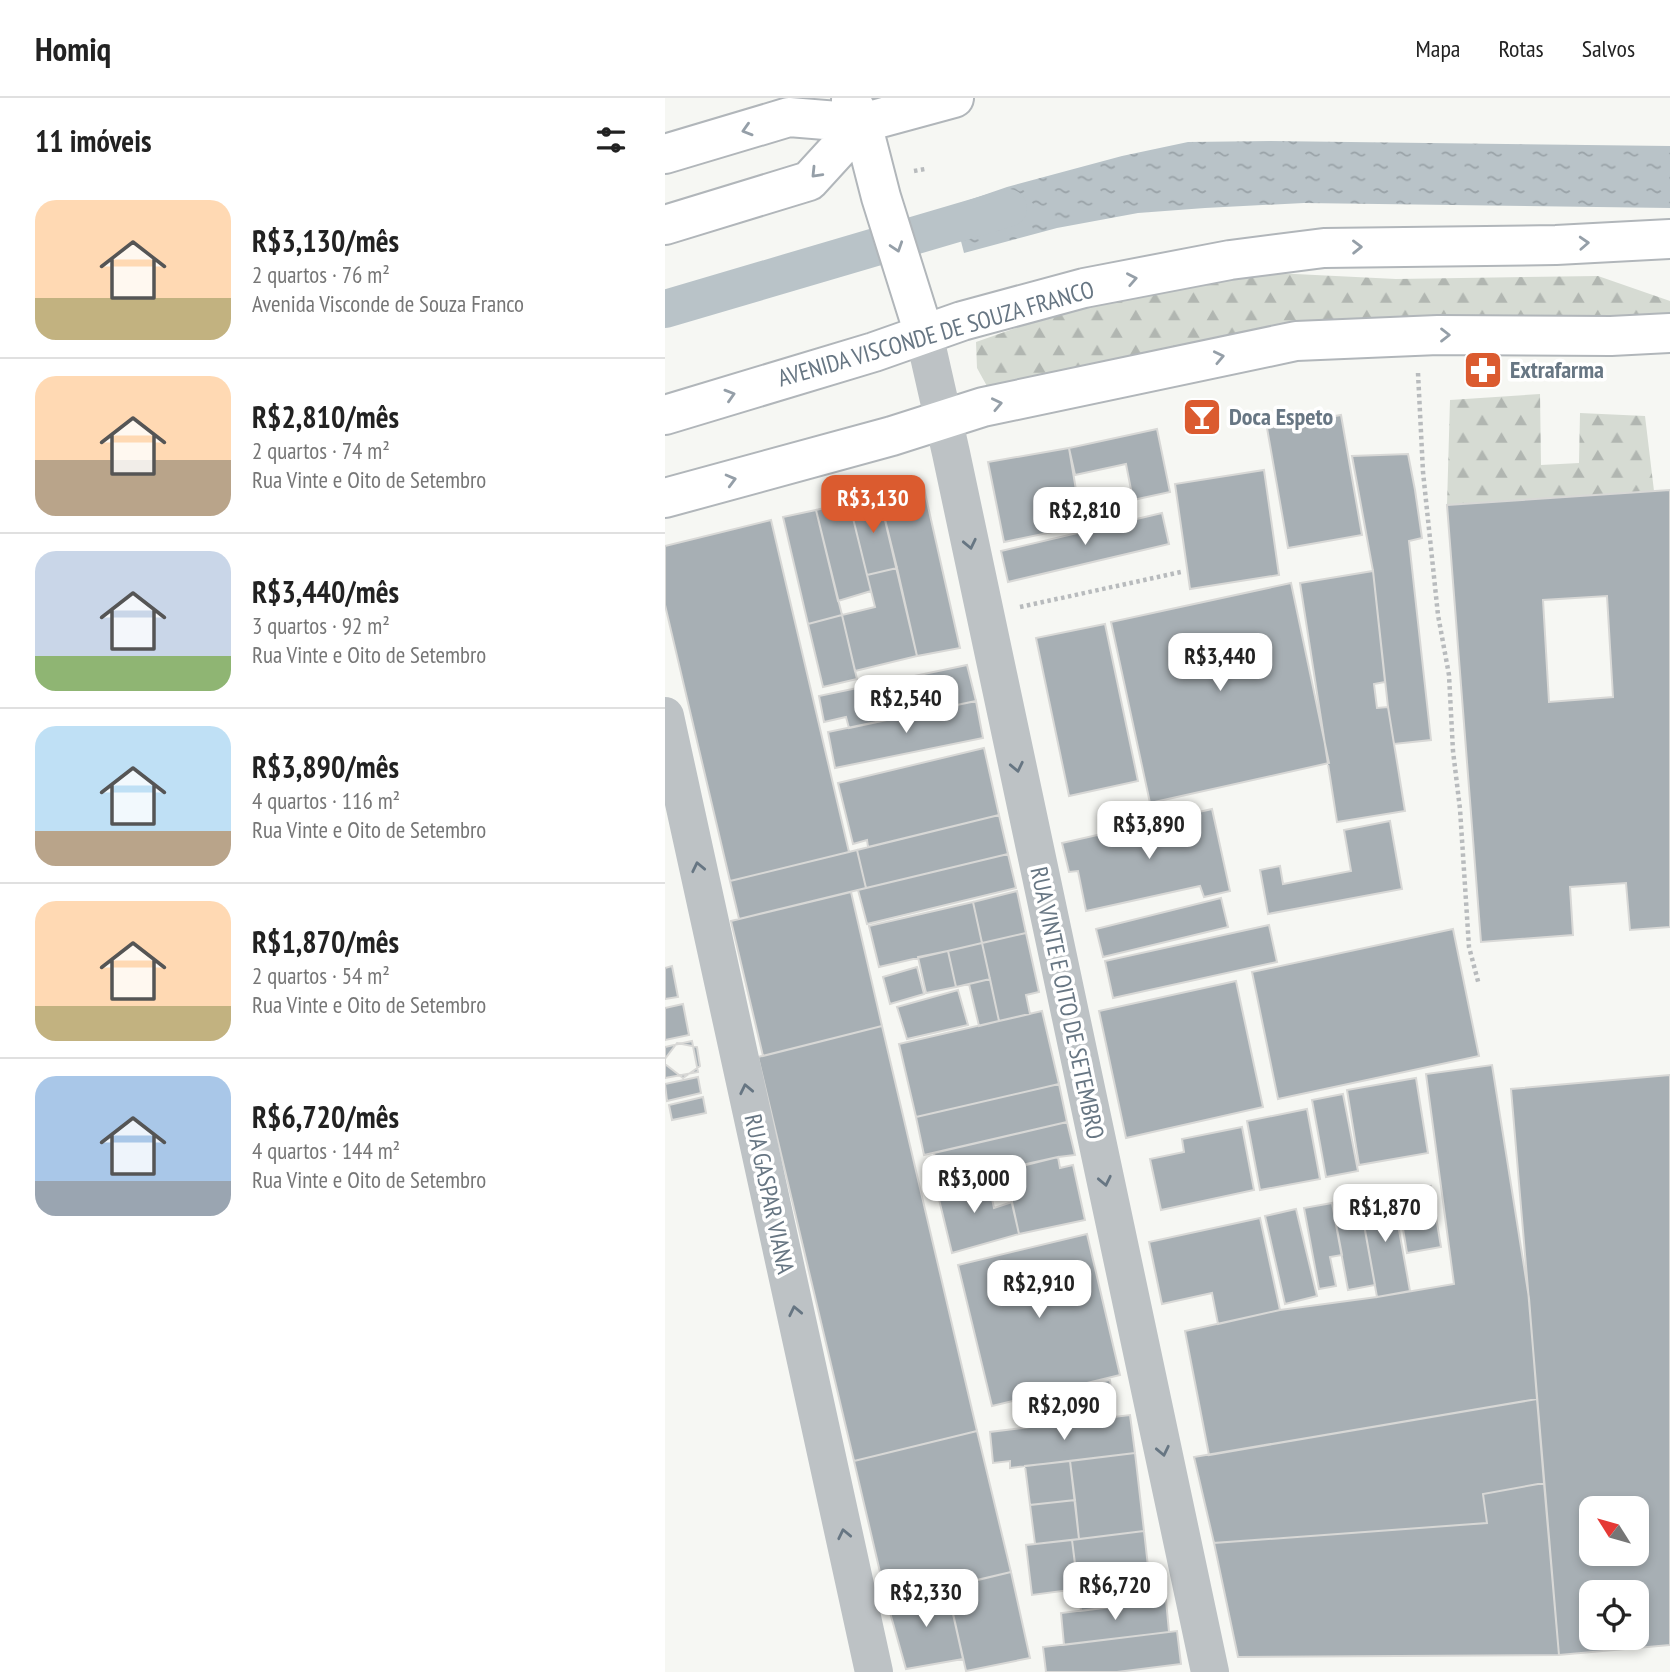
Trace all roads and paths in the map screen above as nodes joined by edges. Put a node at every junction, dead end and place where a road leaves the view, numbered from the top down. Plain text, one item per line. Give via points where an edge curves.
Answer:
1 (954, 98) edge
2 (856, 110) edge
3 (665, 155) edge
4 (665, 225) edge
5 (1670, 239) edge
6 (1670, 333) edge
7 (924, 334) junction
8 (1417, 368) dead end
9 (665, 415) edge
10 (942, 419) junction
11 (665, 498) edge
12 (1181, 572) dead end
13 (985, 614) junction
14 (665, 716) edge
15 (1479, 985) dead end
16 (874, 1672) edge
17 (1210, 1672) edge

1 - 2 main road
2 -> 3 main road via 789,117
2 -> 4 main road via 806,183
2 -> 7 main road
7 -> 5 main road, AVENIDA VISCONDE DE SOUZA FRANCO via 1084,288 1310,249
10 -> 6 main road via 1297,341
9 -> 7 main road, AVENIDA VISCONDE DE SOUZA FRANCO
7 - 10 street, RUA VINTE E OITO DE SETEMBRO
8 - 15 path via 1437,615 1449,675 1469,947
11 -> 10 main road
10 -> 13 street, RUA VINTE E OITO DE SETEMBRO
12 - 13 path
13 -> 17 street, RUA VINTE E OITO DE SETEMBRO
16 -> 14 street, RUA GASPAR VIANA

